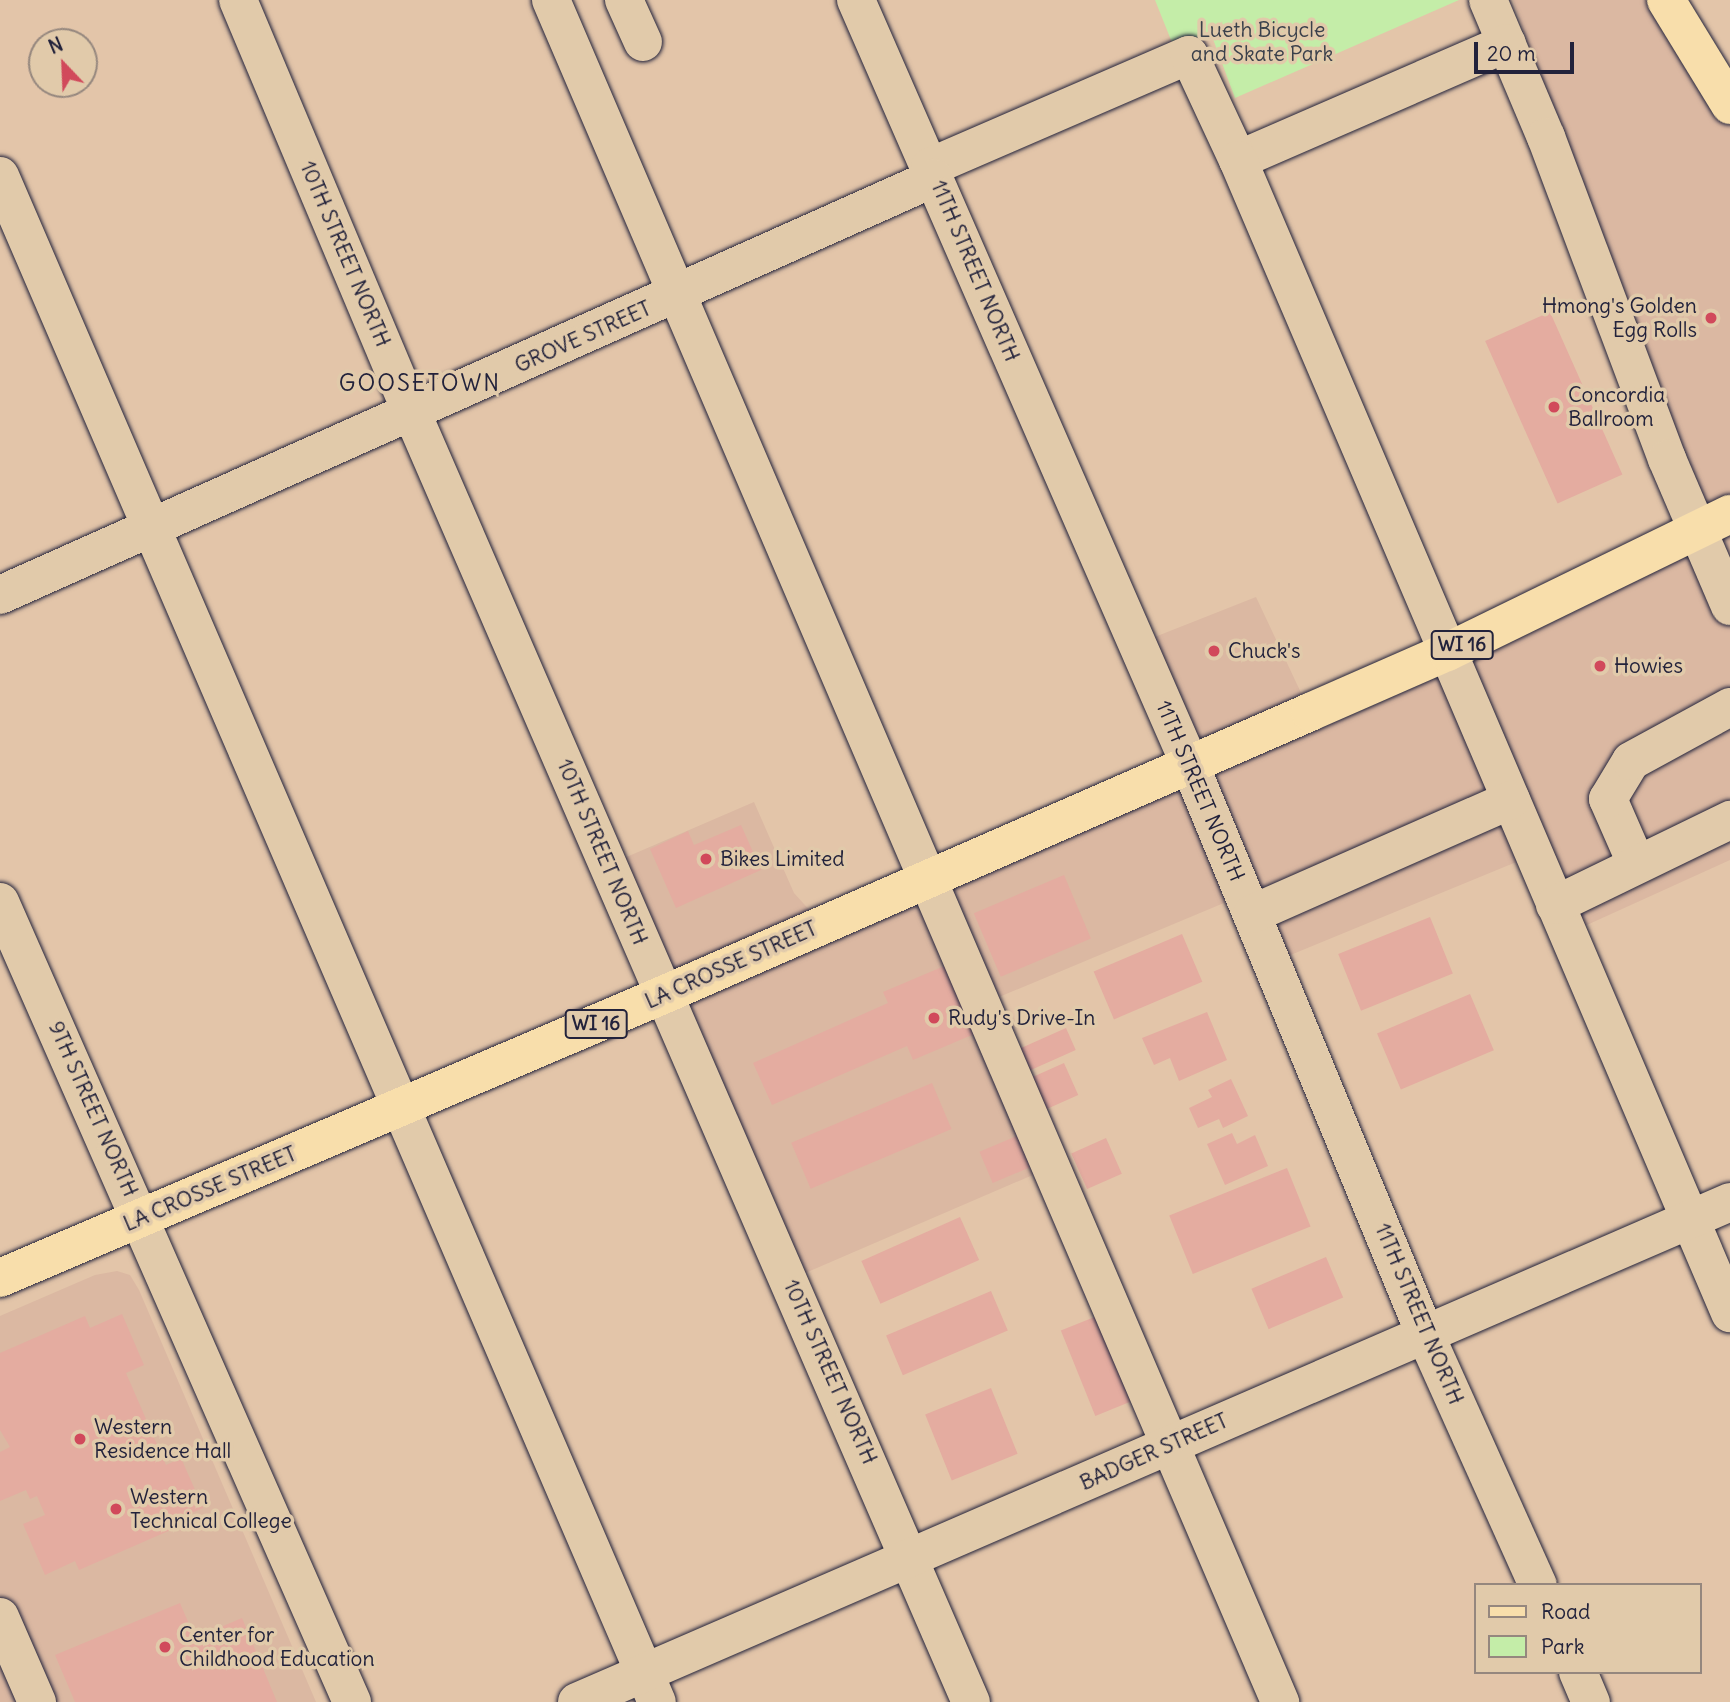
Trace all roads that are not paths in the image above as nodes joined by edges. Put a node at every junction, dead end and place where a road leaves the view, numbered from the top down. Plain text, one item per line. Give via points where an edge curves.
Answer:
1 (238, 0) edge
2 (624, 0) edge
3 (856, 0) edge
4 (1488, 0) edge
5 (1666, 0) edge
6 (556, 2) edge
7 (643, 42) dead end
8 (1507, 43) junction
9 (1730, 105) edge
10 (1238, 160) junction
11 (932, 172) junction
12 (0, 176) edge
13 (679, 294) junction
14 (412, 413) junction
15 (1730, 514) edge
16 (153, 527) junction
17 (1696, 532) junction
18 (0, 595) edge
19 (1730, 606) edge
20 (1447, 652) junction
21 (1730, 707) edge
22 (1190, 765) junction
23 (1511, 800) junction
24 (1730, 820) edge
25 (1636, 863) junction
26 (926, 880) junction
27 (0, 902) edge
28 (1555, 905) junction
29 (1251, 914) junction
30 (663, 995) junction
31 (402, 1106) junction
32 (1730, 1202) edge
33 (142, 1218) junction
34 (1690, 1220) junction
35 (0, 1278) edge
36 (1730, 1313) edge
37 (1425, 1334) junction
38 (1170, 1445) junction
39 (912, 1558) junction
40 (1537, 1583) edge
41 (0, 1617) edge
42 (1578, 1674) edge
43 (651, 1688) edge
44 (37, 1702) edge
45 (352, 1702) edge
46 (577, 1702) edge
47 (971, 1702) edge
48 (1280, 1702) edge
49 (1591, 1702) edge

1 - 14 street, 10TH STREET NORTH
2 - 7 street
3 - 11 street, 11TH STREET NORTH
4 - 8 street
5 - 9 main road
6 - 13 street
8 - 10 street
8 - 17 street
10 - 11 street, GROVE STREET via 1189,55
10 - 20 street
11 - 13 street, GROVE STREET
11 - 22 street, 11TH STREET NORTH
12 - 16 street
13 - 14 street, GROVE STREET
13 - 26 street
14 - 16 street, GROVE STREET
14 - 30 street, 10TH STREET NORTH
15 - 17 main road, WI 16
16 - 18 street, GROVE STREET
16 - 31 street
17 - 19 street
17 - 20 main road, WI 16
20 - 22 main road, WI 16
20 - 23 street
21 - 25 street via 1631,761 1608,799
22 - 26 main road, LA CROSSE STREET / WI 16
22 - 29 street, 11TH STREET NORTH
23 - 28 street
23 - 29 street
24 - 25 street
25 - 28 street
26 - 30 main road, LA CROSSE STREET / WI 16
26 - 38 street
27 - 33 street, 9TH STREET NORTH
28 - 34 street
29 - 37 street, 11TH STREET NORTH
30 - 31 main road, LA CROSSE STREET / WI 16
30 - 39 street, 10TH STREET NORTH
31 - 33 main road, LA CROSSE STREET / WI 16
31 - 43 street
32 - 34 street, BADGER STREET
33 - 35 main road, LA CROSSE STREET / WI 16
33 - 45 street, 9TH STREET NORTH
34 - 36 street
34 - 37 street, BADGER STREET
37 - 38 street, BADGER STREET
37 - 40 street, 11TH STREET NORTH
38 - 39 street, BADGER STREET
38 - 48 street
39 - 43 street, BADGER STREET
39 - 47 street, 10TH STREET NORTH
41 - 44 street
42 - 49 street
43 - 46 street, BADGER STREET

